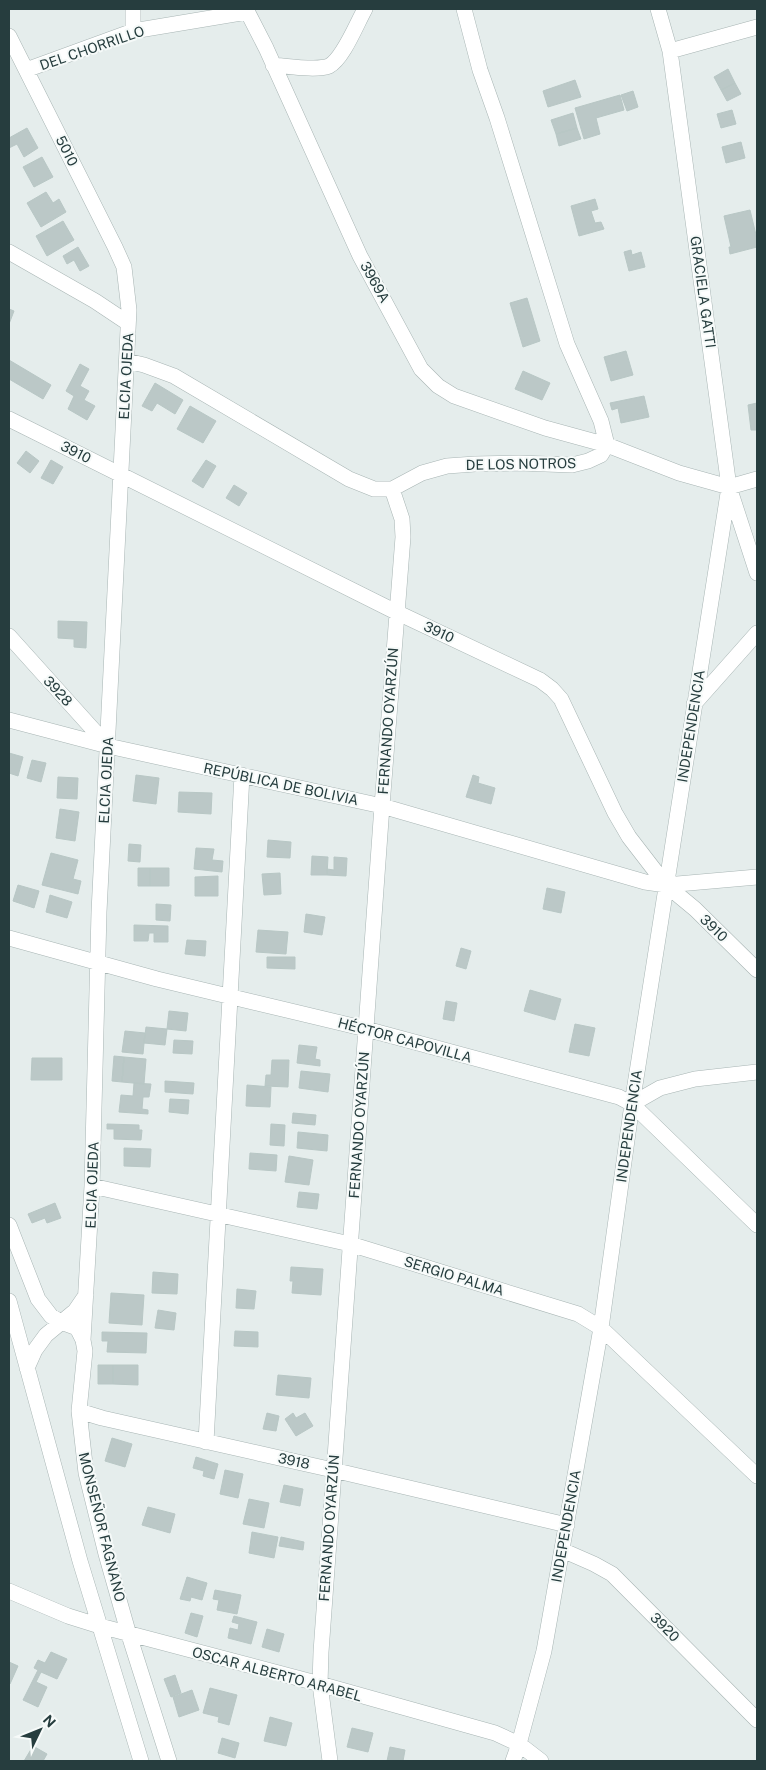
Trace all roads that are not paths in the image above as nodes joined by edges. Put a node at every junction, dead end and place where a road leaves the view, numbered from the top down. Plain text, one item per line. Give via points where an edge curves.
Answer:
1 (133, 9) edge
2 (365, 9) edge
3 (464, 9) edge
4 (658, 9) edge
5 (246, 10) edge
6 (757, 27) edge
7 (133, 31) junction
8 (9, 36) edge
9 (670, 51) junction
10 (273, 65) junction
11 (26, 70) junction
12 (9, 252) edge
13 (124, 267) joint
14 (128, 323) junction
15 (126, 361) junction
16 (9, 419) edge
17 (607, 444) junction
18 (120, 475) junction
19 (757, 479) edge
20 (729, 487) junction
21 (392, 489) junction
22 (757, 573) edge
23 (396, 612) junction
24 (757, 632) edge
25 (9, 636) edge
26 (694, 704) junction
27 (9, 720) edge
28 (108, 746) junction
29 (242, 775) junction
30 (382, 806) junction
31 (757, 876) edge
32 (666, 885) junction
33 (9, 938) edge
34 (97, 961) junction
35 (757, 970) edge
36 (230, 996) junction
37 (366, 1029) junction
38 (757, 1072) edge
39 (632, 1104) junction
40 (92, 1186) junction
41 (218, 1214) junction
42 (9, 1225) edge
43 (757, 1225) edge
44 (350, 1244) junction
45 (87, 1294) junction
46 (9, 1301) edge
47 (61, 1322) junction
48 (601, 1328) junction
49 (83, 1340) junction
50 (26, 1368) junction
51 (79, 1411) junction
52 (206, 1442) junction
53 (333, 1470) junction
54 (757, 1476) edge
55 (567, 1525) junction
56 (562, 1550) junction
57 (9, 1591) edge
58 (100, 1626) junction
59 (129, 1635) junction
60 (320, 1684) junction
61 (757, 1720) edge
62 (519, 1744) junction
63 (141, 1761) edge
64 (168, 1761) edge
65 (330, 1761) edge
66 (513, 1761) edge
67 (541, 1761) edge

1 - 7 street
2 - 10 street via 340,56 329,66
3 - 17 street via 480,70 567,344 601,421
4 - 9 street, GRACIELA GATTI
5 - 7 street, DEL CHORRILLO
5 - 10 street, 3969A
6 - 9 street
7 - 11 street, DEL CHORRILLO
8 - 11 street, 5010
9 - 20 street, GRACIELA GATTI
10 - 17 street, 3969A via 360,256 422,369 438,386 454,396 545,428
11 - 13 street, 5010
12 - 14 street
13 - 14 street, ELCIA OJEDA
14 - 15 street, ELCIA OJEDA
15 - 18 street, ELCIA OJEDA
15 - 21 street via 174,376 349,479 374,489
16 - 18 street, 3910
17 - 20 street via 679,473
17 - 21 street, DE LOS NOTROS via 600,454 572,465 519,462 447,466 422,473
18 - 23 street, 3910
18 - 28 street, ELCIA OJEDA
19 - 20 street
20 - 22 street, GRACIELA GATTI
20 - 26 street, INDEPENDENCIA
21 - 23 street, FERNANDO OYARZÚN via 402,518 403,538
23 - 30 street, FERNANDO OYARZÚN
23 - 32 street, 3910 via 540,680 552,689 561,700 615,813
24 - 26 street
25 - 28 street, 3928
26 - 32 street, INDEPENDENCIA
27 - 28 street, REPÚBLICA DE BOLIVIA
28 - 29 street, REPÚBLICA DE BOLIVIA
28 - 34 street, ELCIA OJEDA
29 - 30 street, REPÚBLICA DE BOLIVIA
29 - 36 street
30 - 32 street, REPÚBLICA DE BOLIVIA via 645,882
30 - 37 street, FERNANDO OYARZÚN
31 - 32 street, REPÚBLICA DE BOLIVIA
32 - 35 street, 3910
32 - 39 street, INDEPENDENCIA
33 - 34 street, HÉCTOR CAPOVILLA
34 - 36 street, HÉCTOR CAPOVILLA
34 - 40 street, ELCIA OJEDA
36 - 37 street, HÉCTOR CAPOVILLA
36 - 41 street
37 - 39 street, HÉCTOR CAPOVILLA via 605,1093
37 - 44 street, FERNANDO OYARZÚN
38 - 39 street via 696,1079 660,1088
39 - 43 street, HÉCTOR CAPOVILLA
39 - 48 street, INDEPENDENCIA
40 - 41 street, SERGIO PALMA
40 - 45 street, ELCIA OJEDA
41 - 44 street, SERGIO PALMA
41 - 52 street
42 - 47 street via 38,1300
44 - 48 street, SERGIO PALMA via 578,1314
44 - 53 street, FERNANDO OYARZÚN
45 - 47 street via 75,1311
45 - 49 street, ELCIA OJEDA
46 - 50 street, MONSEÑOR FAGNANO
47 - 49 street via 77,1328
47 - 50 street via 35,1350
48 - 54 street, SERGIO PALMA
48 - 55 street, INDEPENDENCIA
49 - 51 street, MONSEÑOR FAGNANO
50 - 58 street, MONSEÑOR FAGNANO
51 - 52 street, 3918
51 - 59 street, MONSEÑOR FAGNANO via 86,1473
52 - 53 street, 3918
53 - 55 street, 3918
53 - 60 street, FERNANDO OYARZÚN
55 - 56 street, INDEPENDENCIA
56 - 61 street, 3920 via 612,1574
56 - 62 street, INDEPENDENCIA via 544,1651
57 - 58 street, OSCAR ALBERTO ARABEL
58 - 59 street, OSCAR ALBERTO ARABEL
58 - 63 street, MONSEÑOR FAGNANO
59 - 60 street, OSCAR ALBERTO ARABEL
59 - 64 street, MONSEÑOR FAGNANO
60 - 62 street, OSCAR ALBERTO ARABEL via 495,1733
60 - 65 street, FERNANDO OYARZÚN
62 - 66 street, INDEPENDENCIA
62 - 67 street, OSCAR ALBERTO ARABEL

